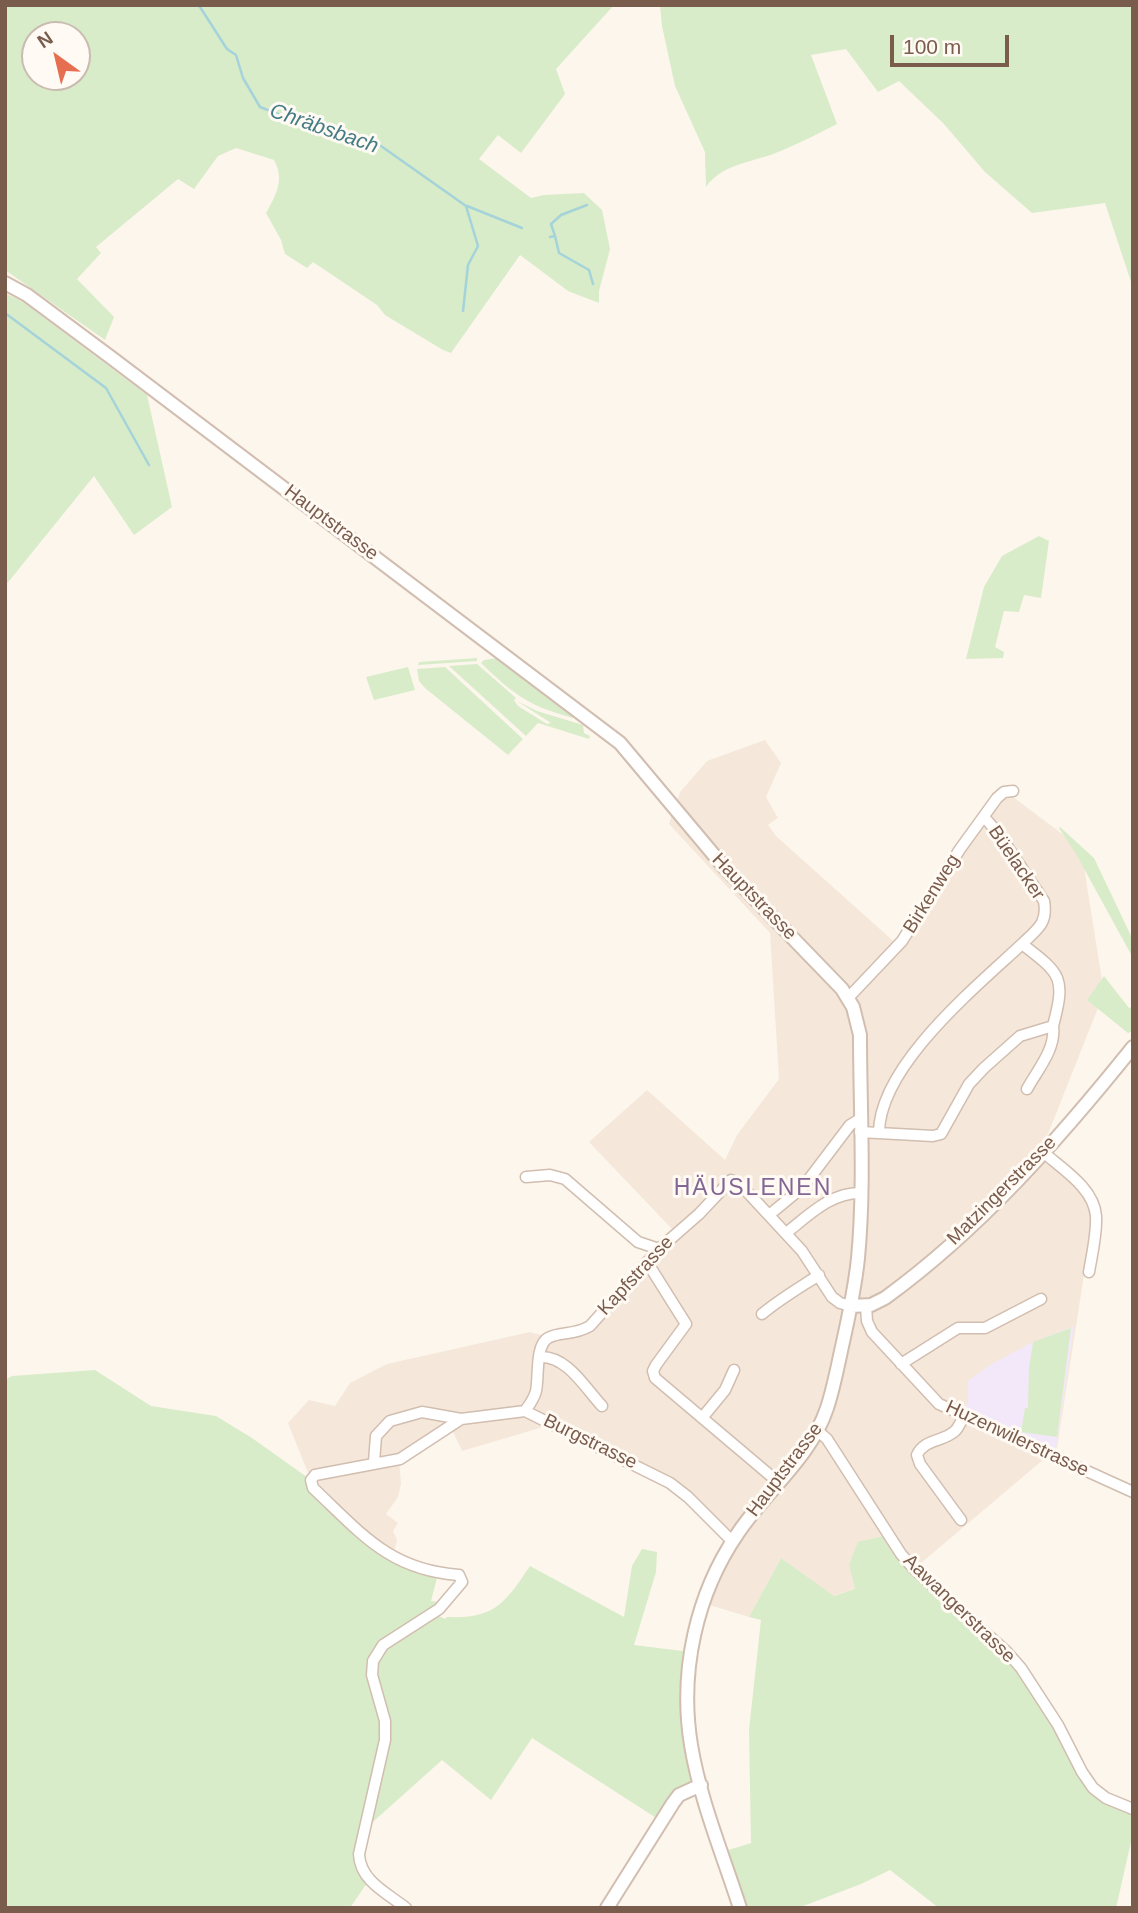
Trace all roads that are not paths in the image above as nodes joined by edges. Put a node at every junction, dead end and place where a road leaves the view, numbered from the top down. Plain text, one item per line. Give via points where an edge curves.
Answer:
1 (5, 283) edge
2 (1013, 791) dead end
3 (984, 817) junction
4 (1022, 944) junction
5 (849, 997) junction
6 (1053, 1026) junction
7 (1133, 1047) edge
8 (1027, 1089) dead end
9 (860, 1119) junction
10 (860, 1132) junction
11 (879, 1133) junction
12 (1043, 1152) junction
13 (526, 1177) dead end
14 (861, 1193) junction
15 (769, 1215) junction
16 (786, 1233) junction
17 (659, 1249) junction
18 (647, 1262) junction
19 (1089, 1272) dead end
20 (819, 1275) junction
21 (1041, 1299) dead end
22 (851, 1306) junction
23 (866, 1306) junction
24 (762, 1314) dead end
25 (539, 1357) junction
26 (901, 1364) junction
27 (734, 1370) dead end
28 (602, 1406) dead end
29 (525, 1410) junction
30 (964, 1416) junction
31 (702, 1418) junction
32 (461, 1419) junction
33 (818, 1431) junction
34 (374, 1462) junction
35 (778, 1482) junction
36 (1133, 1492) edge
37 (961, 1520) dead end
38 (732, 1541) junction
39 (701, 1785) junction
40 (1133, 1809) edge
41 (407, 1908) edge
42 (607, 1908) edge
43 (740, 1908) edge

1 - 5 street, Hauptstrasse via 103,351 620,743 724,867
2 - 3 street, Birkenweg via 997,798
3 - 4 street, Büelacker via 1044,901 1044,922
3 - 5 street, Birkenweg via 902,940
4 - 6 street via 1054,971 1060,985
4 - 11 street, Büelacker via 926,1036 883,1105
5 - 9 street, Hauptstrasse via 860,1035
6 - 8 street via 1051,1048
6 - 11 street via 1020,1036 984,1068 941,1134
7 - 12 street, Matzingerstrasse
9 - 10 street, Hauptstrasse
9 - 15 street via 850,1125 803,1187
10 - 11 street
10 - 14 street, Hauptstrasse
12 - 19 street via 1092,1202 1096,1216
12 - 23 street, Matzingerstrasse via 937,1254 885,1298
13 - 17 street via 550,1175 565,1180 638,1242
14 - 16 street via 832,1199
14 - 22 street, Hauptstrasse
15 - 16 street
15 - 17 street, Kapfstrasse via 731,1180
16 - 20 street
17 - 18 street, Kapfstrasse
18 - 25 street, Kapfstrasse via 590,1326 578,1333 548,1337 541,1344
18 - 31 street via 686,1324 653,1375
20 - 22 street via 836,1301
20 - 24 street
21 - 26 street via 985,1328 958,1328
22 - 23 street, Matzingerstrasse
22 - 33 street, Hauptstrasse via 830,1400
23 - 26 street, Huzenwilerstrasse via 869,1328
25 - 28 street via 557,1359
25 - 29 street via 537,1389
26 - 30 street, Huzenwilerstrasse via 933,1400
27 - 31 street
29 - 32 street, Burgstrasse
29 - 38 street, Burgstrasse via 670,1483
30 - 36 street, Huzenwilerstrasse
30 - 37 street via 955,1431 926,1444 917,1455
31 - 35 street
32 - 34 street, Burgstrasse via 400,1459
32 - 34 street via 422,1412 390,1421 376,1436
33 - 35 street, Hauptstrasse
33 - 40 street, Aawangerstrasse via 908,1562 1021,1668 1093,1788
34 - 41 street, Burgstrasse via 310,1480 368,1539 396,1559 416,1568 459,1575 462,1582 439,1609 383,1645 373,1661 385,1740 359,1864 369,1880
35 - 38 street, Hauptstrasse
38 - 39 street, Hauptstrasse via 704,1601 687,1682 691,1746
39 - 42 street via 673,1803
39 - 43 street

